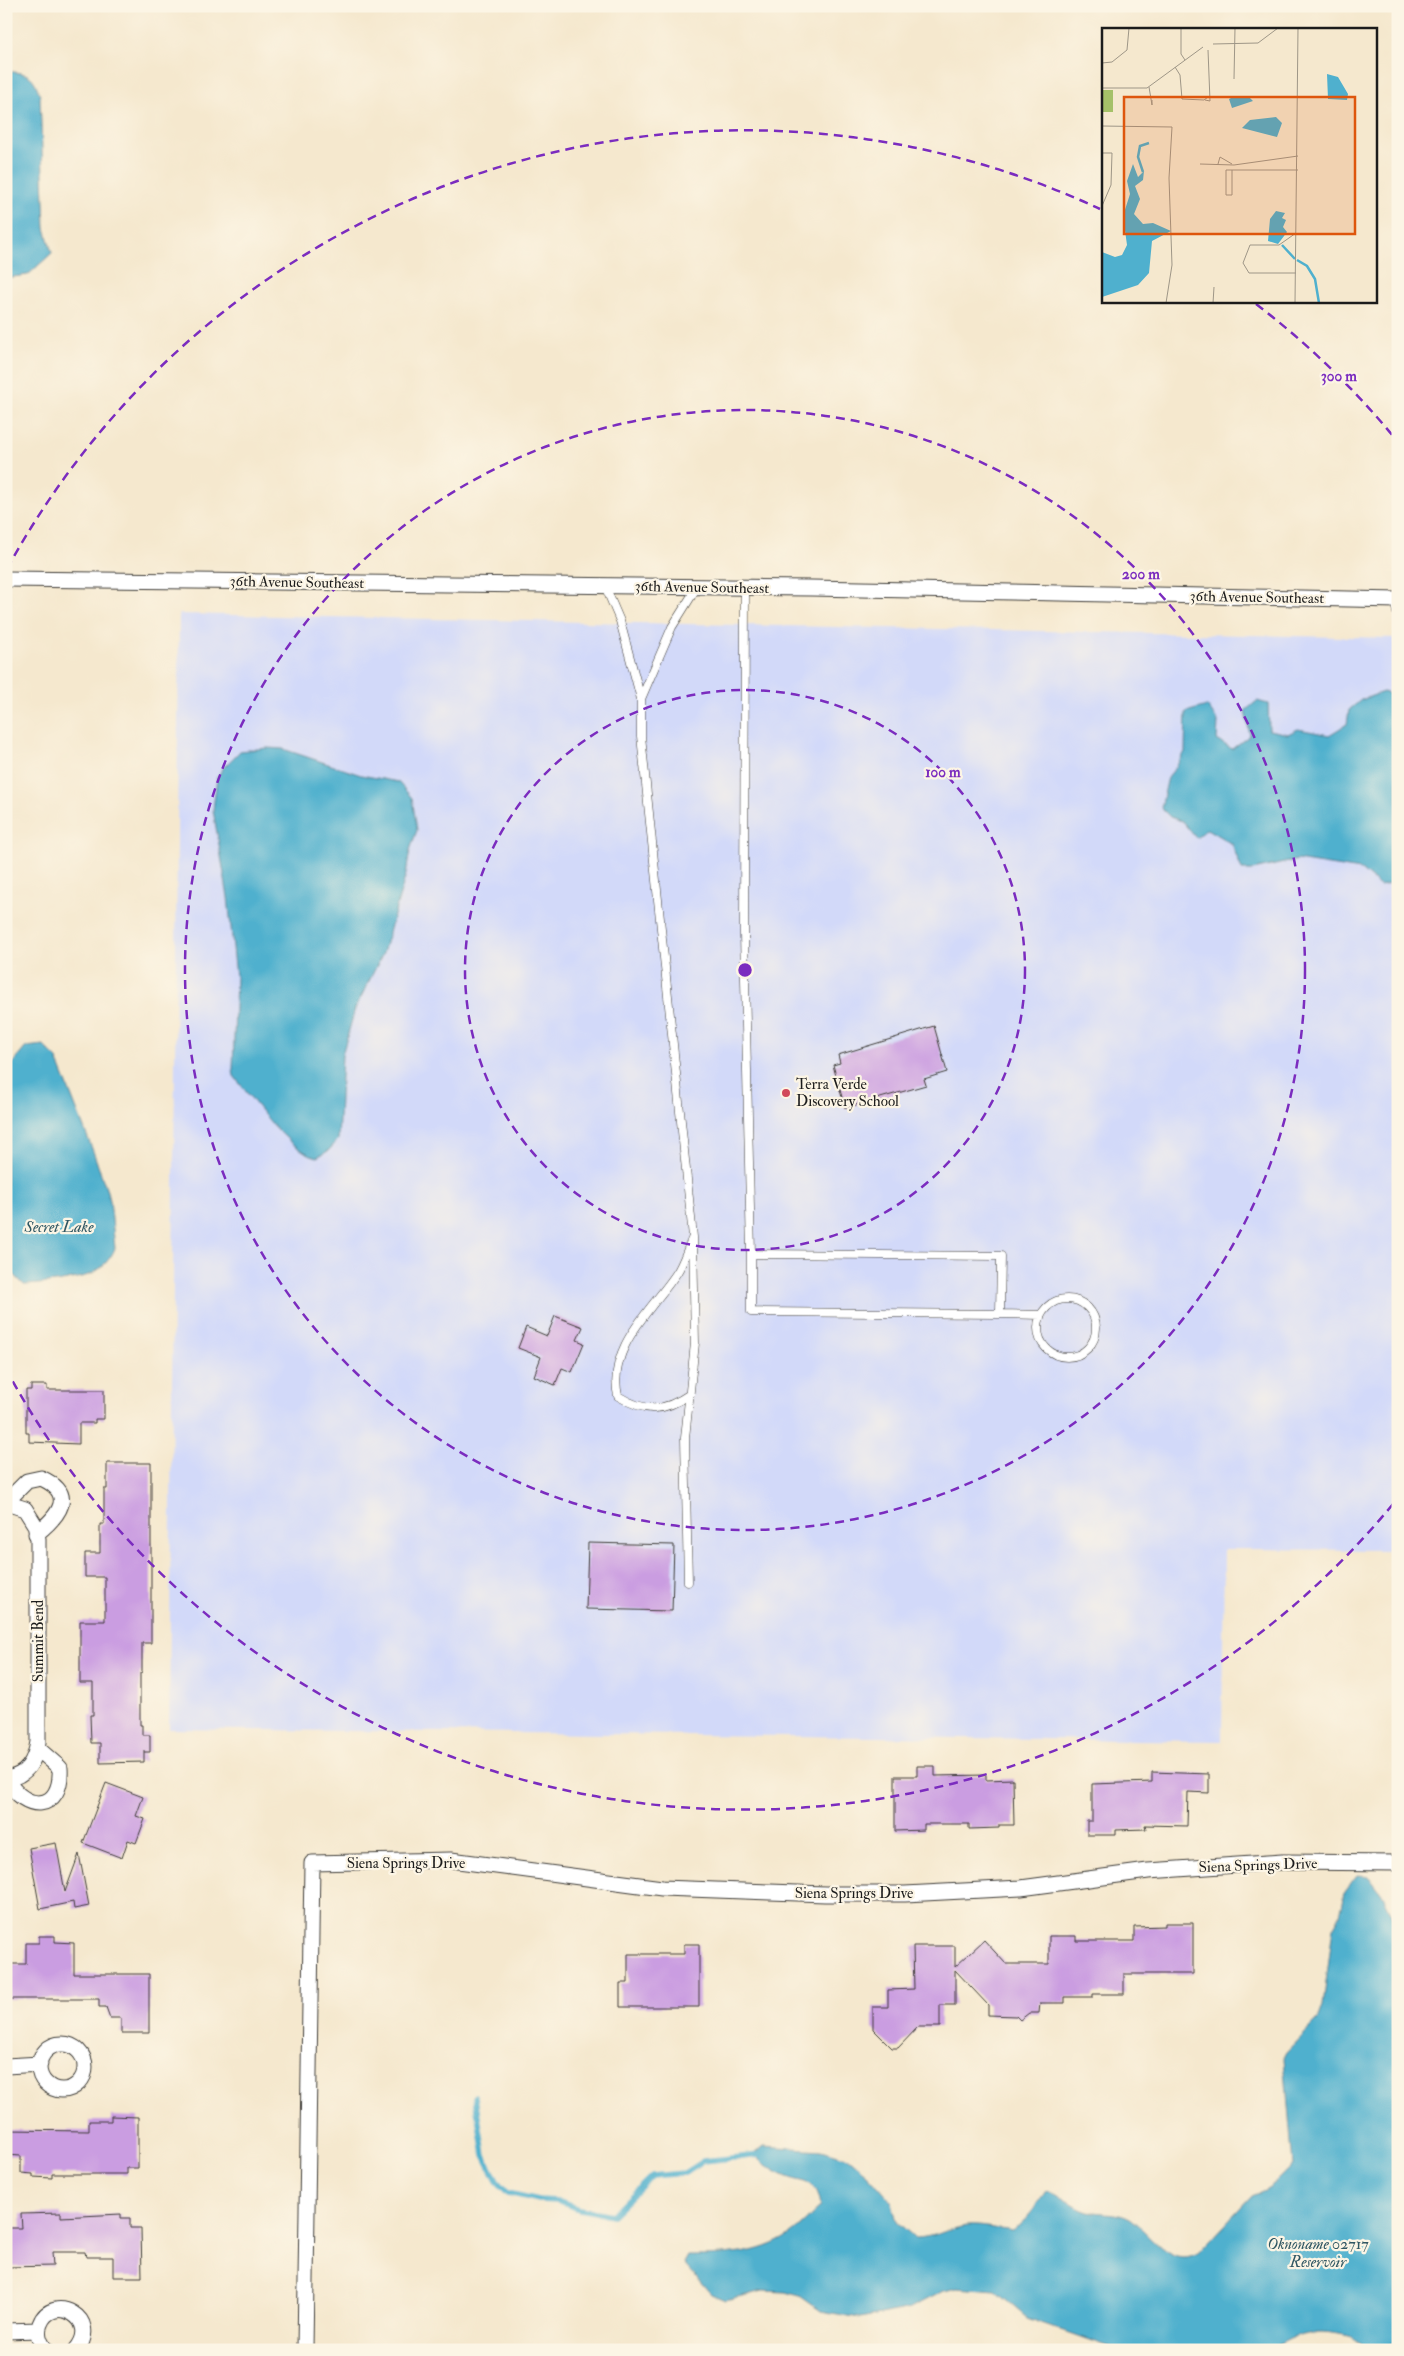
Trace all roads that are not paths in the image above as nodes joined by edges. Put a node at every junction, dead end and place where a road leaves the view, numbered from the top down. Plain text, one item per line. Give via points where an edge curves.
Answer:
1 (6, 579) edge
2 (605, 586) junction
3 (697, 587) junction
4 (745, 587) junction
5 (1396, 600) edge
6 (1398, 617) edge
7 (641, 699) junction
8 (693, 1237) junction
9 (751, 1254) junction
10 (1000, 1314) junction
11 (1041, 1315) junction
12 (690, 1394) junction
13 (6, 1503) edge
14 (36, 1534) junction
15 (688, 1582) dead end
16 (37, 1748) junction
17 (6, 1779) edge
18 (1398, 1863) edge
19 (40, 2064) dead end
20 (6, 2066) edge
21 (38, 2330) junction
22 (6, 2331) edge
23 (46, 2350) edge
24 (76, 2350) edge
25 (305, 2350) edge

1 - 2 street, 36th Avenue Southeast
2 - 3 street, 36th Avenue Southeast
2 - 7 lane via 620,621
3 - 4 street, 36th Avenue Southeast
3 - 7 lane via 672,627
4 - 5 street, 36th Avenue Southeast
4 - 9 lane via 744,933
5 - 6 lane
7 - 8 lane via 641,736
8 - 12 lane via 695,1343
8 - 12 lane via 677,1273 632,1331 619,1360 615,1381 618,1396 647,1409 675,1404
9 - 10 lane via 751,1312
9 - 10 lane via 1001,1256
10 - 11 lane
11 - 11 lane via 1038,1334 1047,1350 1056,1355 1075,1356 1090,1345 1095,1336 1094,1317 1082,1303 1063,1299 1054,1301
12 - 15 lane via 685,1438
13 - 14 street, Summit Bend via 25,1509 35,1525
13 - 14 street, Summit Bend via 27,1481 41,1478 57,1487 61,1494 59,1511 53,1521
14 - 16 street, Summit Bend via 39,1561
16 - 17 street, Summit Bend via 29,1768
16 - 17 street, Summit Bend via 60,1768 60,1786 50,1800 41,1803 24,1799
18 - 25 street, Siena Springs Drive via 1263,1863 1148,1871 1021,1888 905,1894 662,1888 451,1860 312,1863
19 - 20 street
21 - 22 street
21 - 23 street
21 - 24 street via 40,2322 50,2312 70,2311 78,2316 84,2329 84,2337

